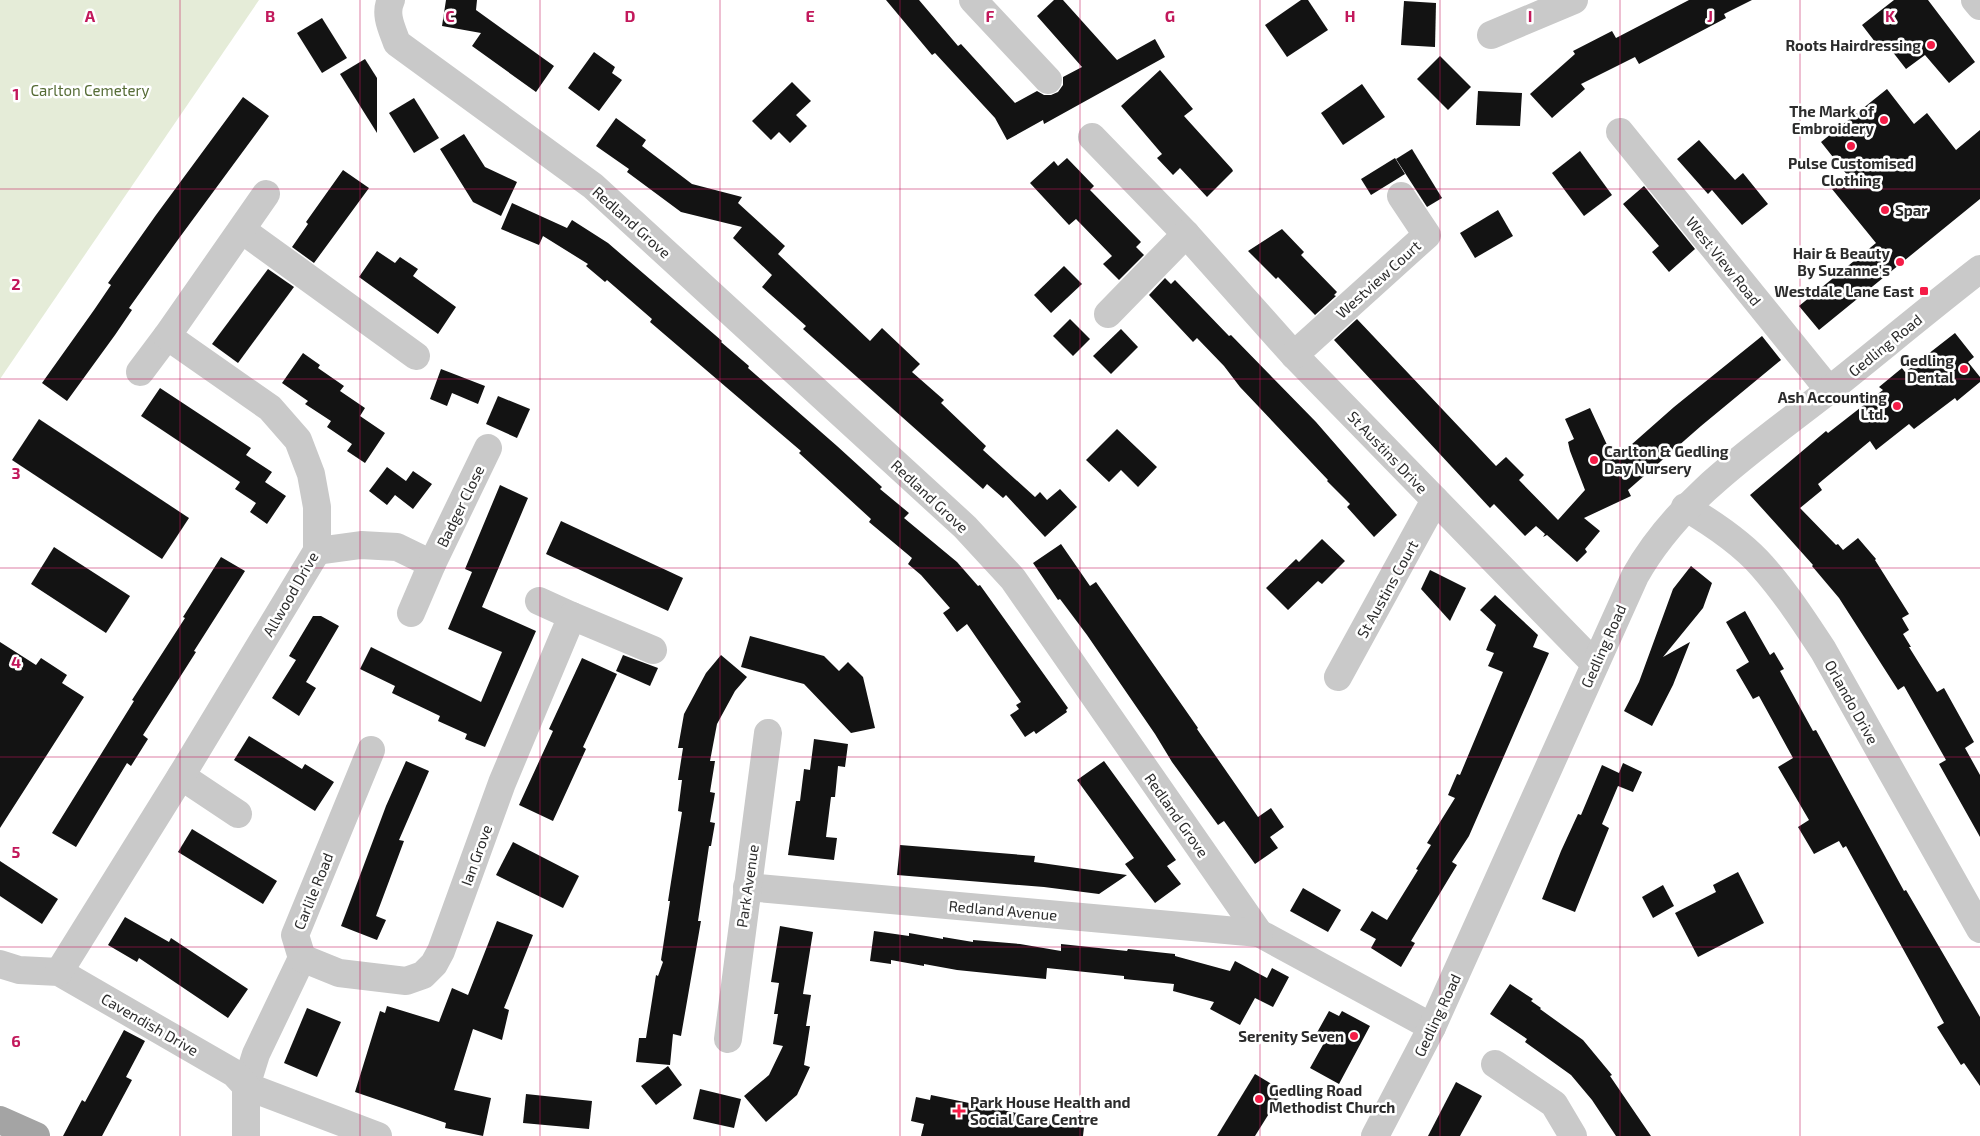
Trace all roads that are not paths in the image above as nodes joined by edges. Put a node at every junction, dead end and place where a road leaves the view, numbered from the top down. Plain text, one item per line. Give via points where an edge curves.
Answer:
1 (391, 0) edge
2 (974, 0) edge
3 (1574, 0) edge
4 (1975, 0) edge
5 (1980, 6) edge
6 (1491, 35) dead end
7 (1048, 80) dead end
8 (1620, 132) dead end
9 (1092, 137) dead end
10 (266, 194) dead end
11 (1401, 196) dead end
12 (242, 230) junction
13 (1186, 234) junction
14 (1976, 281) edge
15 (1108, 314) dead end
16 (167, 336) junction
17 (1294, 355) junction
18 (416, 356) dead end
19 (140, 372) dead end
20 (1829, 390) junction
21 (488, 448) dead end
22 (1435, 500) junction
23 (1685, 508) junction
24 (317, 551) junction
25 (432, 564) junction
26 (539, 601) dead end
27 (411, 613) dead end
28 (572, 616) junction
29 (653, 650) dead end
30 (1595, 664) junction
31 (1338, 677) dead end
32 (768, 733) dead end
33 (371, 750) dead end
34 (182, 776) junction
35 (238, 814) dead end
36 (747, 887) junction
37 (1980, 929) edge
38 (1259, 933) junction
39 (302, 958) junction
40 (0, 964) edge
41 (59, 972) junction
42 (1432, 1027) junction
43 (728, 1039) dead end
44 (1495, 1064) dead end
45 (246, 1086) junction
46 (0, 1120) edge
47 (36, 1136) edge
48 (246, 1136) edge
49 (378, 1136) edge
50 (1375, 1136) edge
51 (1573, 1136) edge

1 - 38 street, Redland Grove via 388,22 397,42 593,186 965,527 1013,579
2 - 7 street
3 - 6 street
4 - 5 street
8 - 20 street, West View Road
9 - 13 street, St Austins Drive
10 - 12 street
11 - 17 street, Westview Court via 1427,235
12 - 16 street
12 - 18 street
13 - 15 street
13 - 17 street, St Austins Drive
14 - 20 street, Gedling Road
16 - 19 street
16 - 24 street, Allwood Drive via 270,408 298,440 311,474 317,507
17 - 22 street, St Austins Drive
20 - 23 street, Gedling Road
21 - 25 street, Badger Close
22 - 30 street, St Austins Drive
22 - 31 street, St Austins Court
23 - 30 street, Gedling Road via 1648,554 1635,576
23 - 37 street, Orlando Drive via 1739,544 1761,565 1800,614
24 - 25 street, Badger Close via 361,544 397,547
24 - 34 street, Allwood Drive
25 - 27 street, Badger Close
26 - 28 street
28 - 29 street
28 - 39 street, Ian Grove via 502,783 434,964 423,975 406,980 339,973
30 - 42 street, Gedling Road
32 - 36 street, Park Avenue
33 - 39 street, Carlile Road via 295,935
34 - 35 street
34 - 41 street, Allwood Drive
36 - 38 street, Redland Avenue
36 - 43 street, Park Avenue
38 - 42 street, Redland Grove
39 - 45 street via 256,1054
40 - 41 street, Cavendish Drive via 19,970
41 - 45 street, Cavendish Drive via 234,1073
42 - 50 street, Gedling Road
44 - 51 street via 1554,1104
45 - 48 street
45 - 49 street
46 - 47 main road

